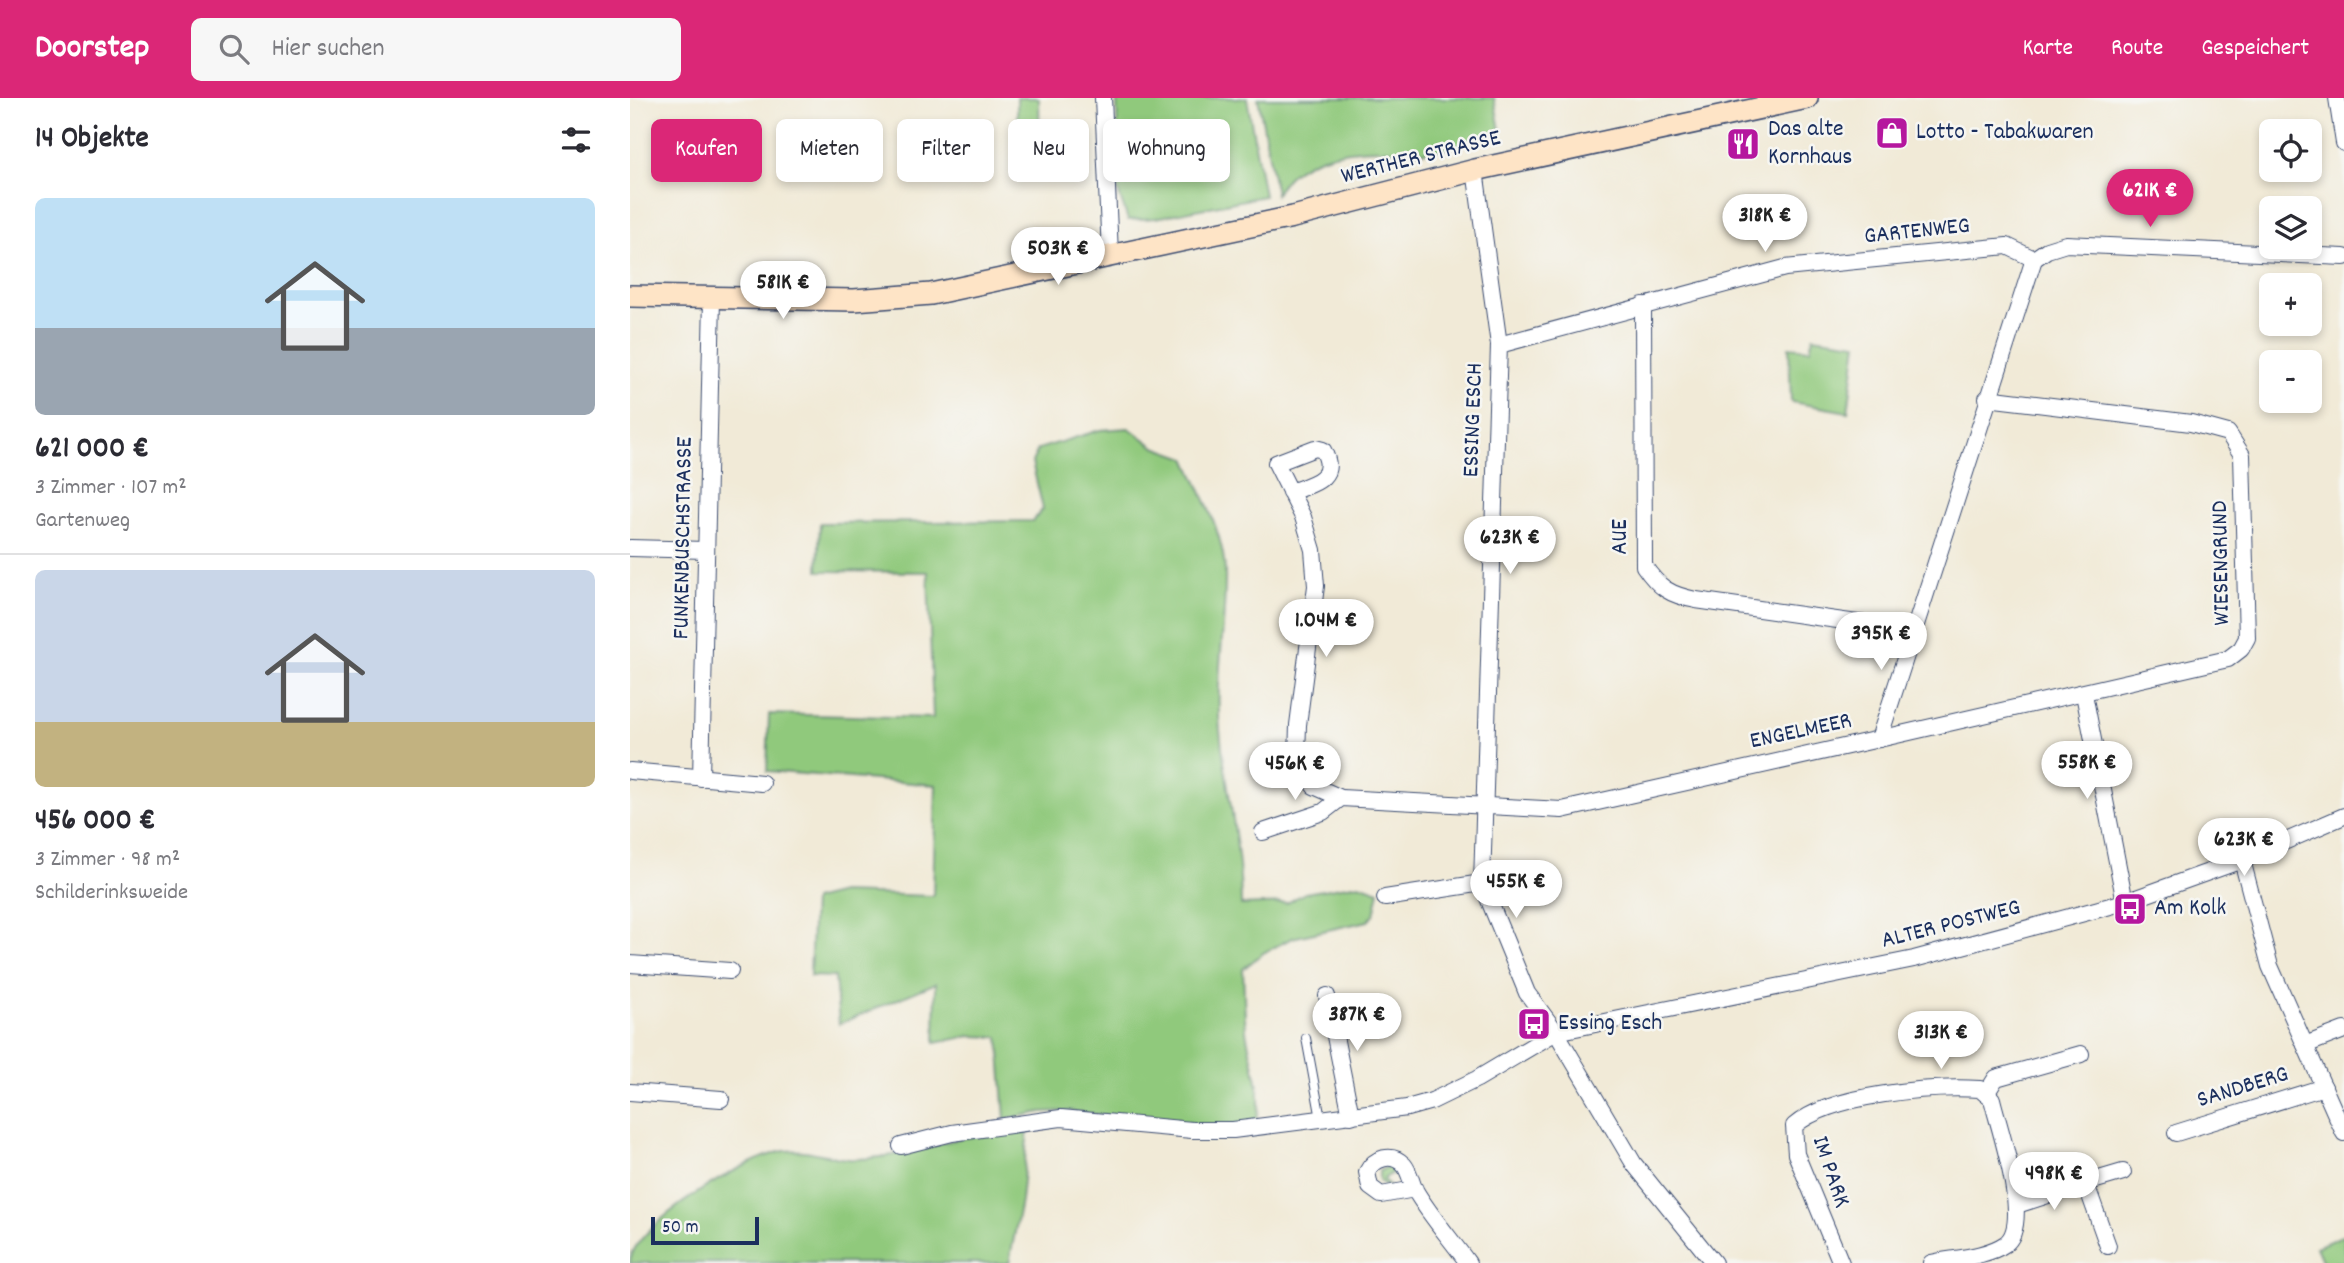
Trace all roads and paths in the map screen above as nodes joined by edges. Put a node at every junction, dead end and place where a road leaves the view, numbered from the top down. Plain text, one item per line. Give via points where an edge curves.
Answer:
1 (1102, 98) edge
2 (1807, 98) edge
3 (2337, 98) edge
4 (2344, 143) edge
5 (1475, 170) junction
6 (1110, 254) junction
7 (2344, 257) edge
8 (2034, 259) junction
9 (630, 296) edge
10 (712, 299) junction
11 (1643, 305) junction
12 (1499, 345) junction
13 (1987, 398) junction
14 (1290, 492) dead end
15 (630, 548) edge
16 (706, 550) junction
17 (1914, 631) junction
18 (2084, 694) junction
19 (1879, 738) junction
20 (630, 771) edge
21 (701, 778) junction
22 (762, 783) dead end
23 (1341, 798) junction
24 (1486, 807) junction
25 (2344, 816) edge
26 (1263, 832) dead end
27 (2242, 860) junction
28 (1482, 883) junction
29 (1385, 898) dead end
30 (2125, 902) junction
31 (630, 964) edge
32 (730, 971) dead end
33 (1326, 996) dead end
34 (2344, 1030) edge
35 (1556, 1032) junction
36 (1306, 1038) dead end
37 (2305, 1045) junction
38 (2081, 1054) dead end
39 (2324, 1087) junction
40 (630, 1092) edge
41 (1986, 1094) junction
42 (721, 1098) dead end
43 (1351, 1116) junction
44 (1321, 1119) junction
45 (2176, 1133) dead end
46 (2344, 1133) edge
47 (901, 1146) dead end
48 (2123, 1172) dead end
49 (2079, 1185) junction
50 (1415, 1189) dead end
51 (2017, 1205) junction
52 (2108, 1246) dead end
53 (1468, 1263) edge
54 (1714, 1263) edge
55 (1840, 1263) edge
56 (1931, 1263) edge

1 - 6 street
2 - 5 main road, WERTHER STRASSE
3 - 4 street
5 - 6 main road, WERTHER STRASSE via 1293,217
5 - 12 street, ESSING ESCH
6 - 10 main road, WERTHER STRASSE via 911,296
7 - 8 street via 2066,244
8 - 11 street, GARTENWEG via 2007,246 1785,268
8 - 13 street, ENGELMEER
9 - 10 main road, WERTHER STRASSE
10 - 16 street, FUNKENBUSCHSTRASSE
11 - 12 street, GARTENWEG
11 - 17 street, AUE via 1644,566 1658,586 1696,600
12 - 24 street, ESSING ESCH
13 - 17 street, ENGELMEER
13 - 18 street, WIESENGRUND via 2191,423 2228,433 2242,455 2246,638 2241,649 2228,659
14 - 23 street via 1313,550 1316,586 1297,756 1314,786
15 - 16 street
16 - 21 street, FUNKENBUSCHSTRASSE
17 - 19 street, ENGELMEER
18 - 19 street, WIESENGRUND
18 - 30 street
19 - 24 street, ENGELMEER via 1562,810
20 - 21 street
21 - 22 street
23 - 24 street, ENGELMEER
23 - 26 street via 1323,812
24 - 28 street, ESSING ESCH
25 - 27 street, ALTER POSTWEG
27 - 30 street, ALTER POSTWEG
27 - 37 street via 2270,966
28 - 29 street
28 - 35 street, ESSING ESCH via 1527,993
30 - 35 street, ALTER POSTWEG via 1914,960
31 - 32 street
33 - 43 street
34 - 37 street
35 - 43 street via 1432,1101
35 - 54 street, ESSING ESCH via 1634,1164
36 - 44 lane
37 - 39 street
38 - 41 street via 1996,1078
39 - 45 street, SANDBERG
39 - 46 street
40 - 42 street
41 - 51 street via 1992,1099
41 - 55 street, IM PARK via 1966,1088 1902,1091 1810,1115 1794,1126 1796,1154
43 - 44 street
44 - 47 street via 1192,1130 1060,1118 952,1133
48 - 49 street
49 - 51 street
49 - 52 street via 2087,1187
50 - 53 street
51 - 56 street via 2015,1231 2008,1242

